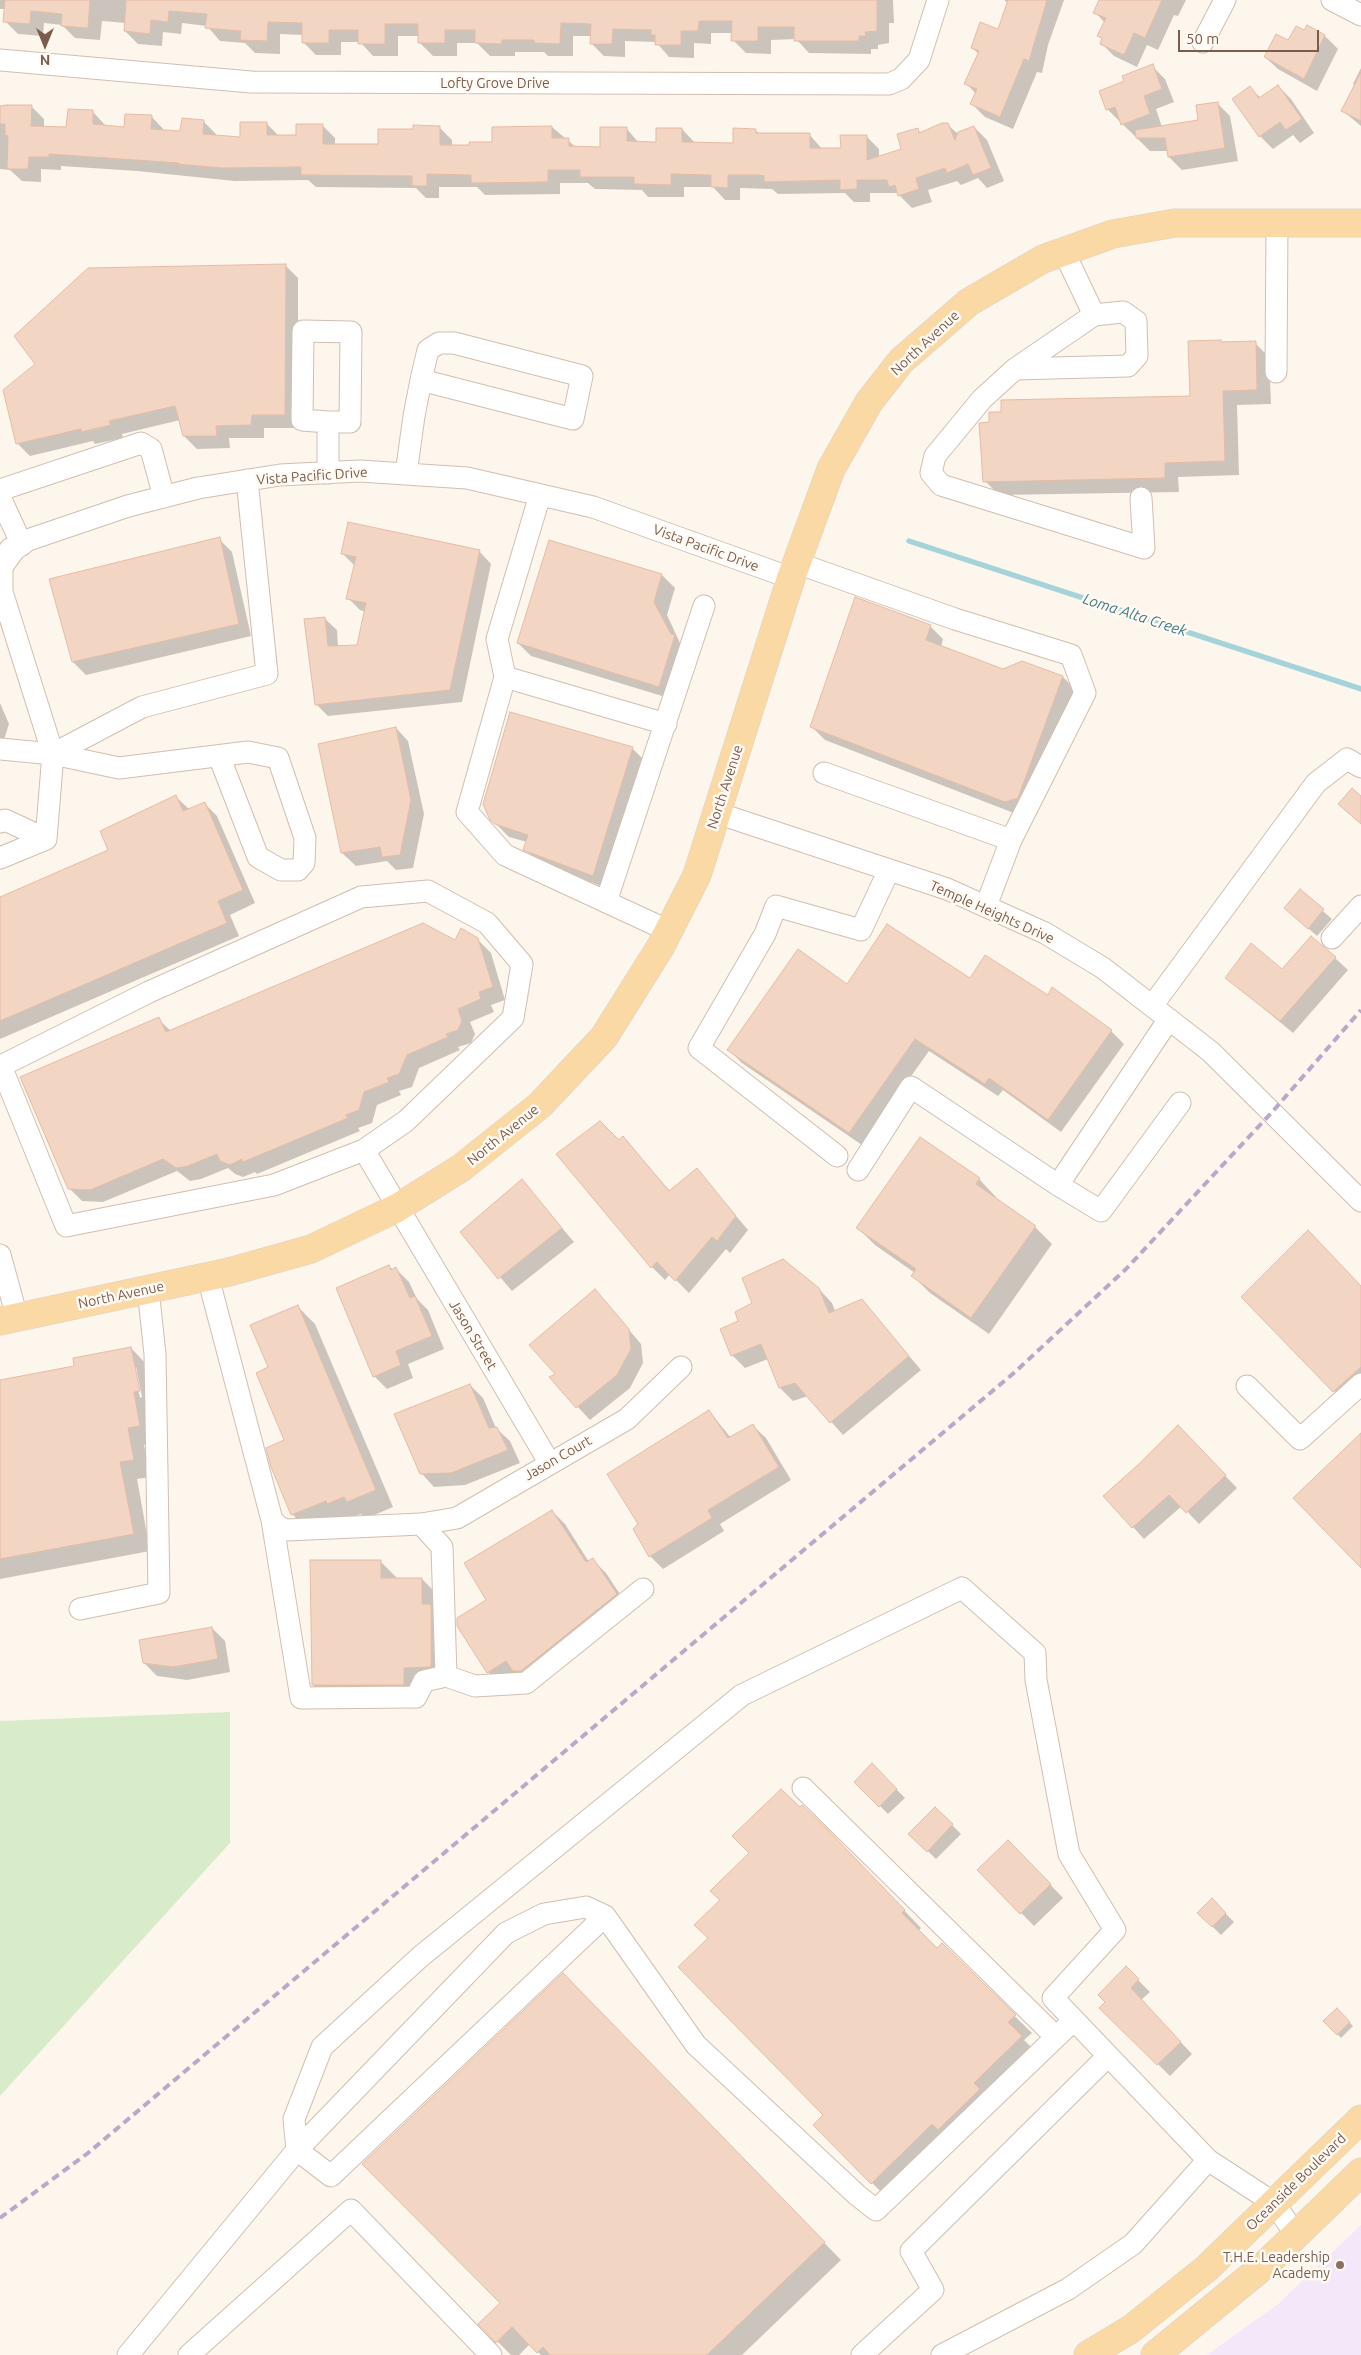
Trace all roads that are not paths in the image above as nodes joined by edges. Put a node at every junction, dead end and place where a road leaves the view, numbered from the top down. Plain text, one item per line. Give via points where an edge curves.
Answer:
1 (938, 0) edge
2 (1225, 0) edge
3 (1332, 0) edge
4 (1361, 15) edge
5 (1203, 42) dead end
6 (0, 60) edge
7 (1361, 223) edge
8 (1277, 224) junction
9 (1064, 252) junction
10 (1094, 315) junction
11 (1015, 369) junction
12 (1276, 372) dead end
13 (421, 380) junction
14 (328, 422) junction
15 (328, 472) junction
16 (406, 474) junction
17 (247, 480) junction
18 (0, 490) edge
19 (540, 495) junction
20 (0, 497) edge
21 (164, 497) junction
22 (1141, 498) dead end
23 (22, 545) junction
24 (0, 552) edge
25 (794, 571) junction
26 (704, 606) dead end
27 (505, 677) junction
28 (666, 724) junction
29 (0, 749) edge
30 (53, 754) junction
31 (219, 756) junction
32 (1361, 767) edge
33 (824, 773) dead end
34 (717, 813) junction
35 (0, 822) edge
36 (46, 839) junction
37 (1011, 840) junction
38 (0, 858) edge
39 (889, 870) junction
40 (606, 902) junction
41 (986, 906) junction
42 (1361, 906) edge
43 (668, 931) junction
44 (1332, 938) dead end
45 (1152, 1006) junction
46 (1169, 1019) junction
47 (1180, 1103) dead end
48 (364, 1150) junction
49 (838, 1156) dead end
50 (858, 1170) dead end
51 (1058, 1184) junction
52 (1361, 1201) edge
53 (397, 1208) junction
54 (0, 1255) edge
55 (208, 1277) junction
56 (148, 1289) junction
57 (9, 1319) edge
58 (681, 1366) dead end
59 (1361, 1384) edge
60 (1247, 1386) dead end
61 (549, 1462) junction
62 (272, 1520) junction
63 (421, 1524) junction
64 (643, 1589) dead end
65 (80, 1609) dead end
66 (446, 1676) junction
67 (803, 1788) dead end
68 (605, 1916) junction
69 (1074, 2020) junction
70 (1056, 2037) junction
71 (1108, 2056) junction
72 (1361, 2119) edge
73 (297, 2150) junction
74 (1208, 2160) junction
75 (1361, 2172) edge
76 (1274, 2203) junction
77 (1296, 2235) junction
78 (480, 2352) edge
79 (128, 2355) edge
80 (190, 2355) edge
81 (862, 2355) edge
82 (942, 2355) edge
83 (1088, 2355) edge
84 (1155, 2355) edge

1 - 6 street, Lofty Grove Drive via 919,60 901,79 889,84 250,82
2 - 5 street
3 - 4 street
7 - 8 main road, North Avenue
8 - 9 main road, North Avenue via 1175,224 1113,234
8 - 12 street
9 - 10 street
9 - 25 main road, North Avenue via 1043,259 969,302 901,361 869,402 831,469
10 - 11 street
10 - 11 street via 1123,312 1136,321 1137,356 1128,366
11 - 22 street via 982,398 935,456 931,473 941,485 1144,548
13 - 13 street via 573,420 582,376 454,343 439,343 428,350
13 - 16 street
14 - 14 street via 350,422 350,332 303,331 302,420
14 - 15 street
15 - 16 street, Vista Pacific Drive
15 - 17 street, Vista Pacific Drive
16 - 19 street, Vista Pacific Drive via 467,478
17 - 21 street, Vista Pacific Drive
17 - 30 street via 267,674 142,707
18 - 21 street via 141,443 151,448
19 - 25 street, Vista Pacific Drive via 593,507
19 - 27 street via 497,639
20 - 23 street
21 - 23 street, Vista Pacific Drive via 128,506 28,540
23 - 24 street
23 - 30 street, Vista Pacific Drive via 14,550 2,567 2,592
25 - 34 main road, North Avenue
25 - 37 street, Vista Pacific Drive via 1071,655 1085,693
26 - 28 street
27 - 28 street
27 - 40 street via 467,812 505,855
28 - 40 street
29 - 30 street
30 - 31 street via 119,768
30 - 36 street
31 - 31 street via 248,752 278,758 305,838 304,863 298,870 281,870 258,857
32 - 45 street via 1347,759 1316,783
33 - 37 street
34 - 39 street, Temple Heights Drive
34 - 43 main road, North Avenue via 697,875
35 - 36 street via 5,820
36 - 38 street
37 - 41 street
39 - 41 street, Temple Heights Drive
39 - 49 street via 861,930 776,906 765,934 699,1048
40 - 43 street
41 - 45 street, Temple Heights Drive via 1045,933 1095,963
42 - 44 street
43 - 53 main road, North Avenue via 604,1037 540,1105 462,1168
45 - 46 street, Temple Heights Drive
46 - 51 street
46 - 52 street, Temple Heights Drive via 1211,1052
47 - 51 street via 1101,1211
48 - 48 street via 274,1186 66,1226 1,1066 149,992 361,897 428,891 488,923 522,964 513,1018 406,1120
48 - 53 street, Jason Street
50 - 51 street via 911,1087
53 - 55 main road, North Avenue via 311,1250
53 - 61 street, Jason Street
54 - 57 street
55 - 56 main road, North Avenue
55 - 62 street
56 - 57 main road, North Avenue
56 - 65 street via 154,1354 159,1593
58 - 61 street, Jason Court via 627,1419
59 - 60 street via 1300,1439
61 - 63 street, Jason Court via 456,1518
62 - 63 street, Jason Court via 287,1530
62 - 66 street via 301,1698 416,1697 424,1682
63 - 66 street via 442,1547
64 - 66 street via 526,1683 475,1686
67 - 70 street
68 - 70 street via 696,2045 876,2210
68 - 73 street via 586,1908 544,1914 506,1933
68 - 73 street via 331,2176
69 - 70 street
69 - 71 street
69 - 73 street via 1053,1998 1115,1930 1069,1854 1036,1680 1035,1653 962,1588 742,1695 420,1957 322,2047 294,2119
71 - 74 street
71 - 81 street via 912,2251 933,2290
72 - 76 main road, Oceanside Boulevard
73 - 79 street
74 - 76 street
74 - 82 street via 1133,2244 1068,2289
75 - 77 main road
76 - 77 street
76 - 83 main road, Oceanside Boulevard via 1200,2274 1131,2330
77 - 84 main road via 1266,2264
78 - 80 street via 351,2210

